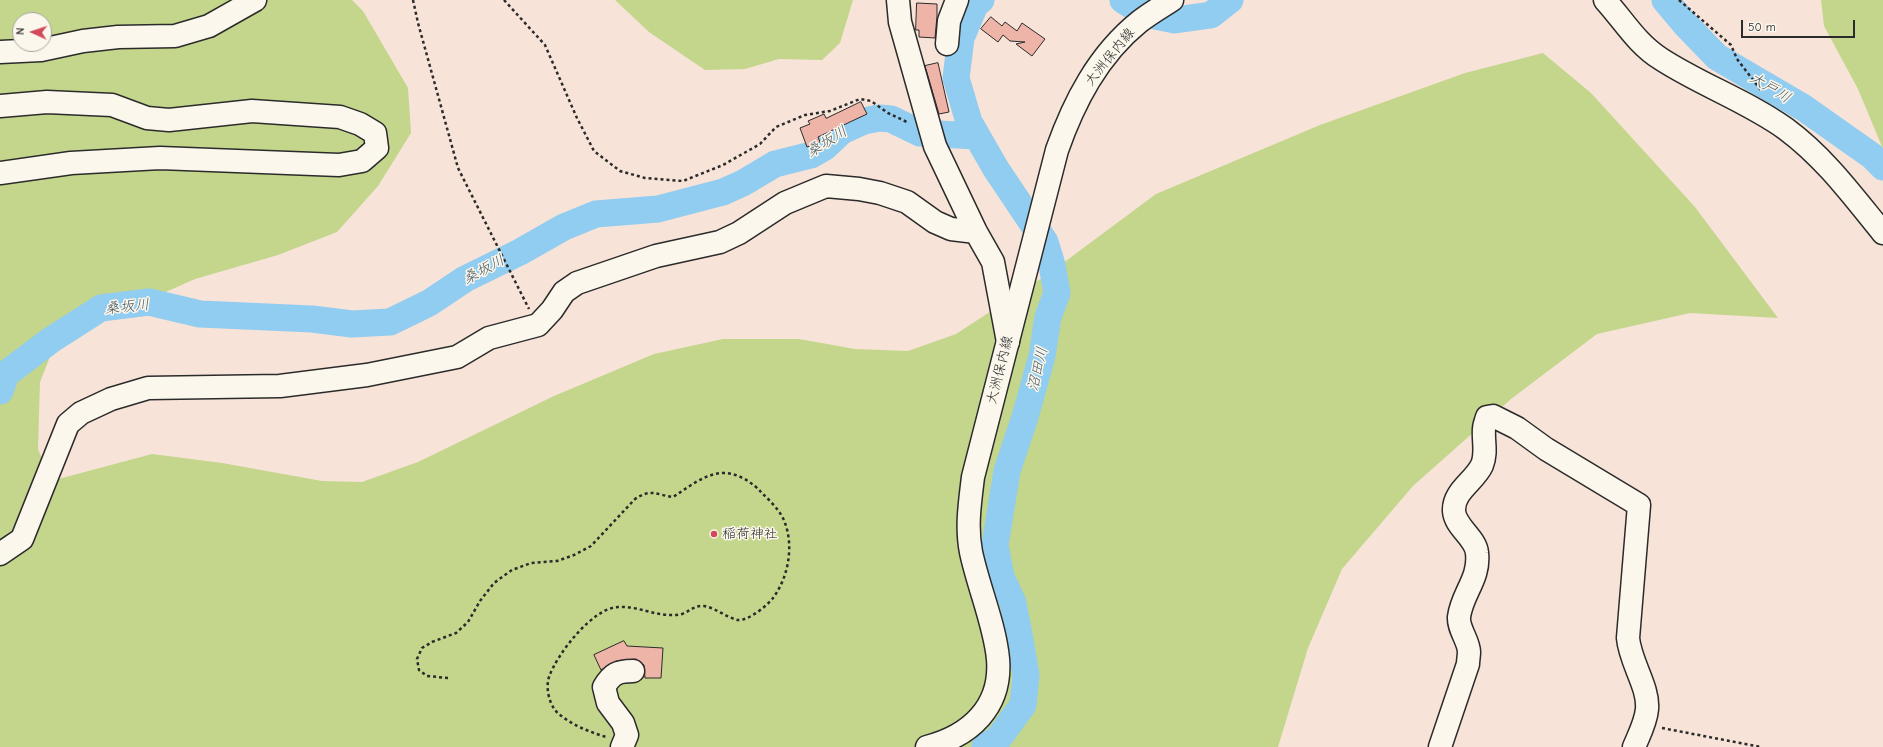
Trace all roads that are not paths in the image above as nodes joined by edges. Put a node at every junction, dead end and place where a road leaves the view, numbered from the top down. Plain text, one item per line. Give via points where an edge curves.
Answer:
1 (255, 0) edge
2 (898, 0) edge
3 (952, 0) edge
4 (1172, 0) edge
5 (1605, 0) edge
6 (947, 44) dead end
7 (0, 52) edge
8 (0, 106) edge
9 (0, 173) edge
10 (976, 232) junction
11 (1883, 233) edge
12 (1008, 342) junction
13 (0, 554) edge
14 (632, 671) dead end
15 (623, 745) edge
16 (927, 747) edge
17 (1440, 747) edge
18 (1634, 747) edge

1 - 7 street via 209,26 175,36 118,37 41,50
2 - 10 street via 900,22 935,146
3 - 6 street
4 - 12 street, 大洲保内線 via 1138,22 1085,85 1057,150
5 - 11 street via 1638,40 1660,59 1765,114 1788,130 1836,173
8 - 9 street via 47,102 112,105 147,118 169,120 252,111 340,117 375,133 377,148 362,161 339,164 160,158 71,163
10 - 12 street via 993,262
10 - 13 street via 951,228 935,222 907,202 880,193 859,188 826,186 785,203 720,242 656,256 577,283 564,292 538,325 489,338 457,357 367,375 280,386 148,388 111,399 81,413 68,424 22,539
12 - 16 street, 大洲保内線 via 973,477 968,531 971,553 998,658 998,677 986,710 973,725 945,742
14 - 15 street via 622,671 610,677 604,687 608,702 623,723 627,735
17 - 18 street via 1468,664 1469,651 1459,619 1462,604 1474,582 1477,568 1477,552 1454,512 1456,500 1464,487 1476,476 1482,464 1485,452 1484,429 1487,417 1493,416 1517,428 1546,449 1639,505 1628,638 1629,652 1646,698 1647,710

